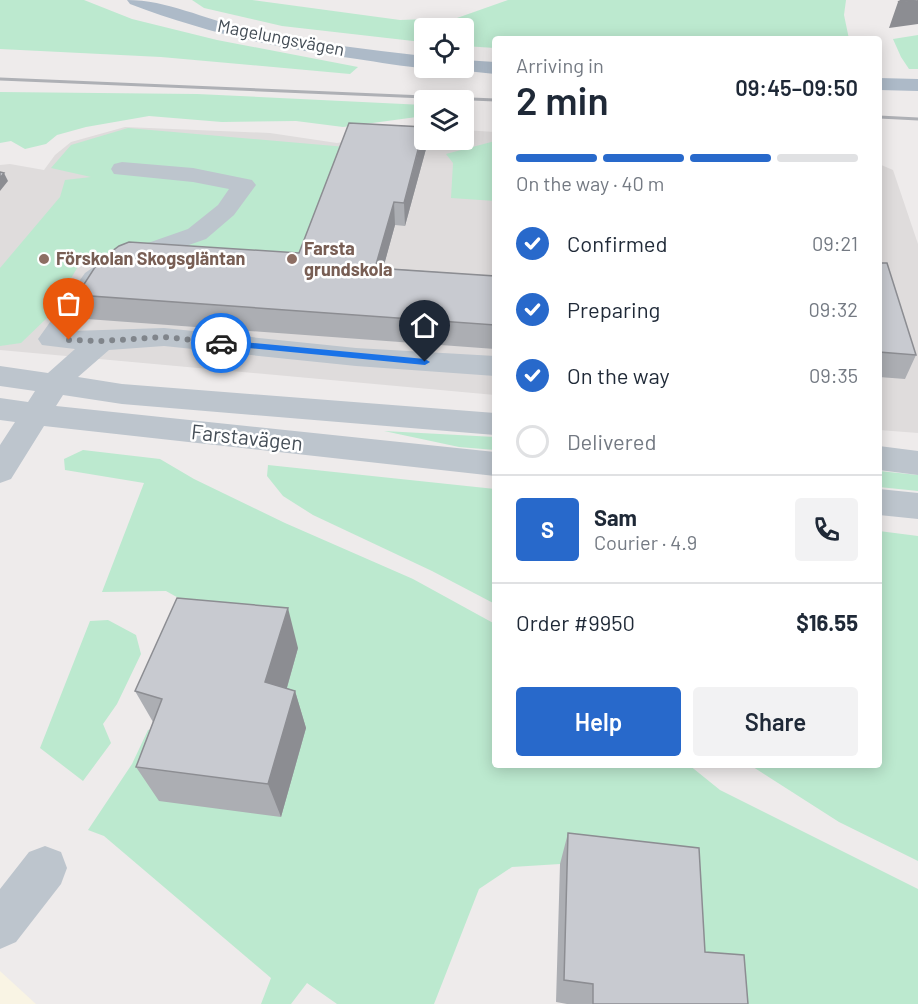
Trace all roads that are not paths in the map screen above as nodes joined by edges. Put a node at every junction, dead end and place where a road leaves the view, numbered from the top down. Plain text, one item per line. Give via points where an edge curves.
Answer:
1 (137, 1) edge
2 (414, 61) edge
3 (474, 67) edge
4 (492, 68) edge
5 (882, 84) edge
6 (918, 85) edge
7 (122, 169) dead end
8 (102, 341) junction
9 (492, 366) edge
10 (0, 376) edge
11 (55, 384) junction
12 (0, 409) edge
13 (36, 414) junction
14 (492, 424) edge
15 (882, 458) edge
16 (918, 463) edge
17 (492, 464) edge
18 (0, 471) edge
19 (882, 502) edge
20 (918, 506) edge
21 (45, 868) dead end
22 (0, 926) edge

1 - 2 main road, Magelungsvägen via 236,31
3 - 4 main road
5 - 6 main road
7 - 8 street via 193,175 244,185 226,210 197,234 117,262 94,279 52,339
8 - 9 street via 164,337 356,357
8 - 11 street
10 - 11 street, Farstavägen
11 - 13 street
11 - 14 street, Farstavägen via 122,394
12 - 13 street, Farstavägen
13 - 17 street, Farstavägen
13 - 18 street
15 - 16 street
19 - 20 street
21 - 22 street

